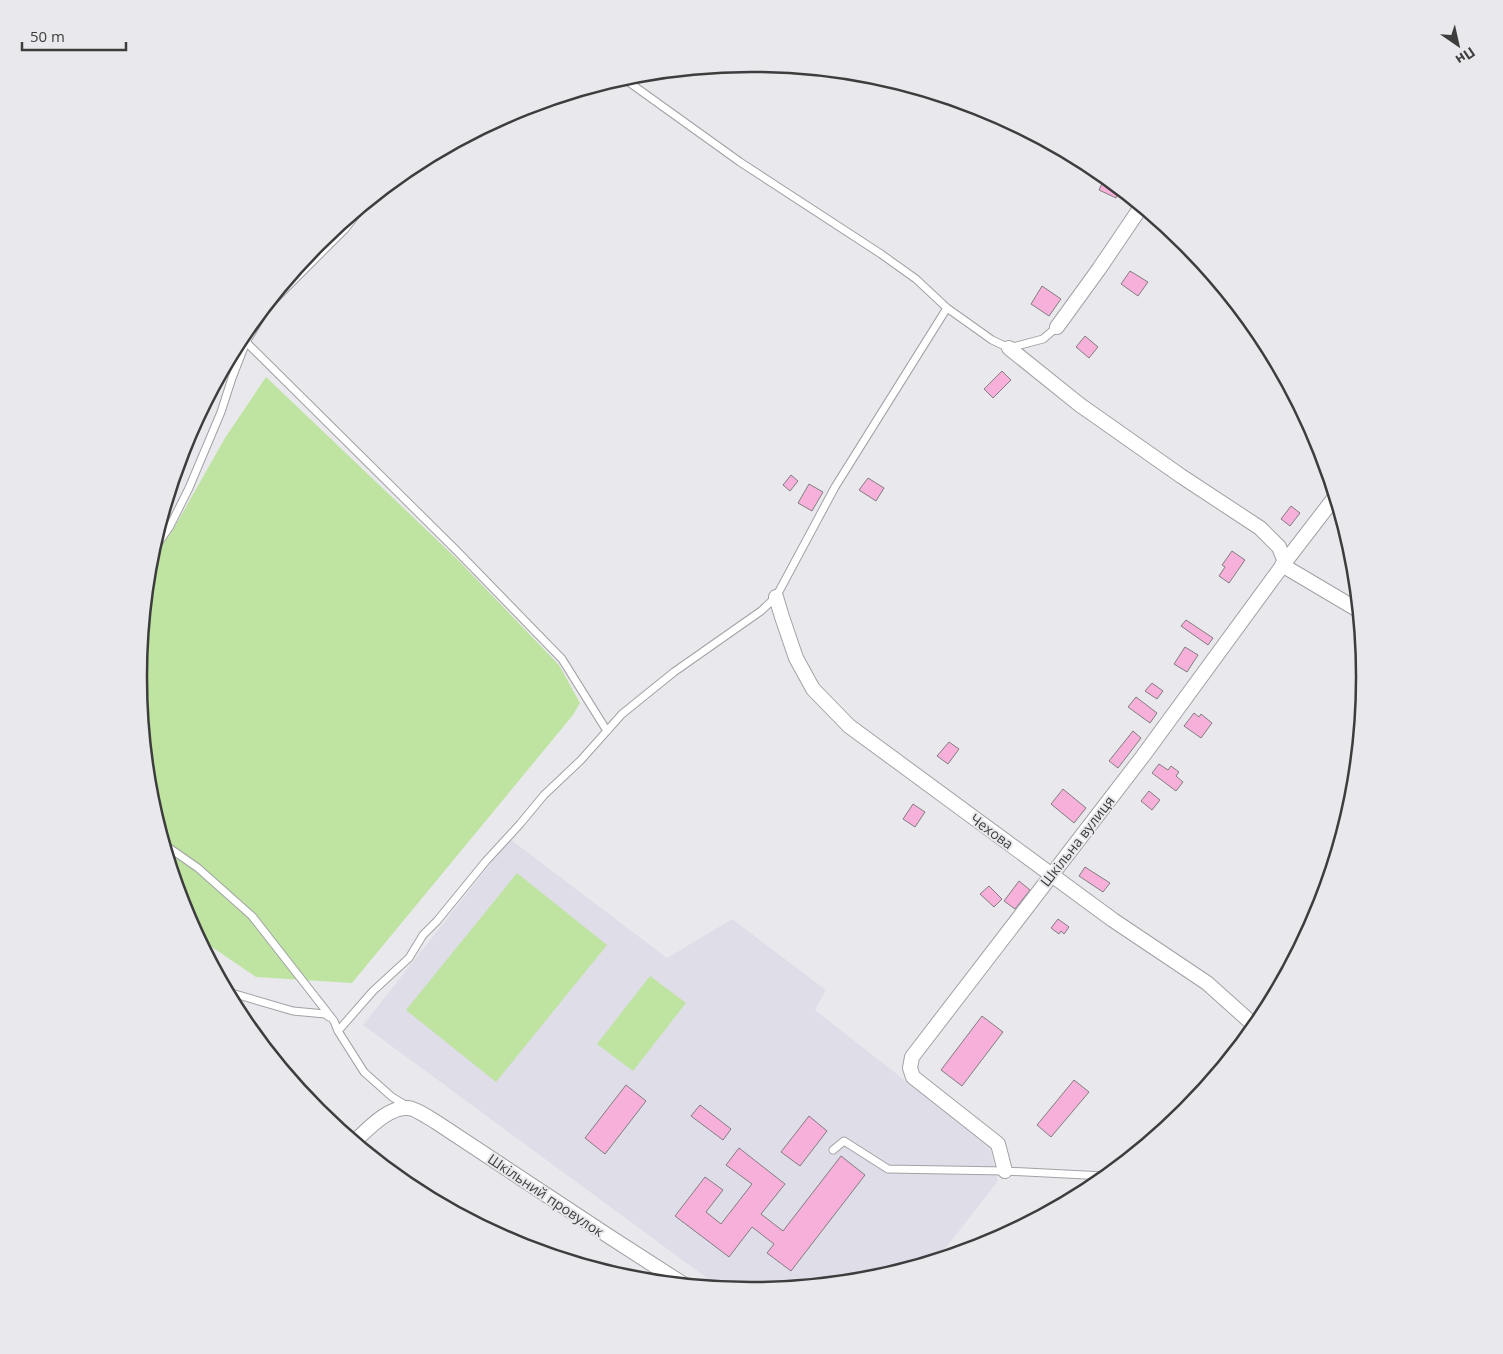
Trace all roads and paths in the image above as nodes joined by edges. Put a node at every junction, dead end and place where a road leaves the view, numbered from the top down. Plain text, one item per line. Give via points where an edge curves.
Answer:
1 (632, 84) edge
2 (1137, 212) edge
3 (327, 247) edge
4 (313, 262) edge
5 (948, 308) junction
6 (1057, 327) joint
7 (247, 343) edge
8 (1009, 348) junction
9 (242, 352) edge
10 (1330, 504) edge
11 (165, 533) edge
12 (1284, 564) junction
13 (776, 597) junction
14 (1352, 606) edge
15 (607, 731) junction
16 (173, 851) edge
17 (1051, 874) junction
18 (238, 995) edge
19 (1249, 1020) edge
20 (334, 1021) junction
21 (338, 1030) junction
22 (409, 1108) junction
23 (360, 1137) edge
24 (833, 1150) dead end
25 (1004, 1171) junction
26 (1093, 1175) edge
27 (670, 1276) edge

1 - 5 lane via 740,162 882,254
2 - 6 street
3 - 4 lane
5 - 8 lane via 992,340
5 - 13 lane via 835,487
6 - 8 lane via 1043,339
7 - 15 lane via 562,659
8 - 12 street via 1080,405 1260,528 1279,547
9 - 11 lane via 189,488
10 - 12 street, Шкільна вулиця
12 - 14 street
12 - 17 street, Шкільна вулиця
13 - 15 lane via 674,672 622,714
13 - 17 street, Чехова via 796,658 813,689 849,726
15 - 21 lane via 486,860 423,935 409,958 373,990
16 - 20 lane via 198,868 252,916
17 - 19 street, Чехова via 1207,983
17 - 25 street, Шкільна вулиця via 910,1062 911,1073 917,1081 998,1144
18 - 20 lane via 293,1011 325,1014
20 - 21 lane
21 - 22 lane via 364,1072
22 - 23 street via 396,1109 382,1117
22 - 27 street, Шкільний провулок via 436,1122
24 - 25 lane via 844,1141 888,1169
25 - 26 lane

